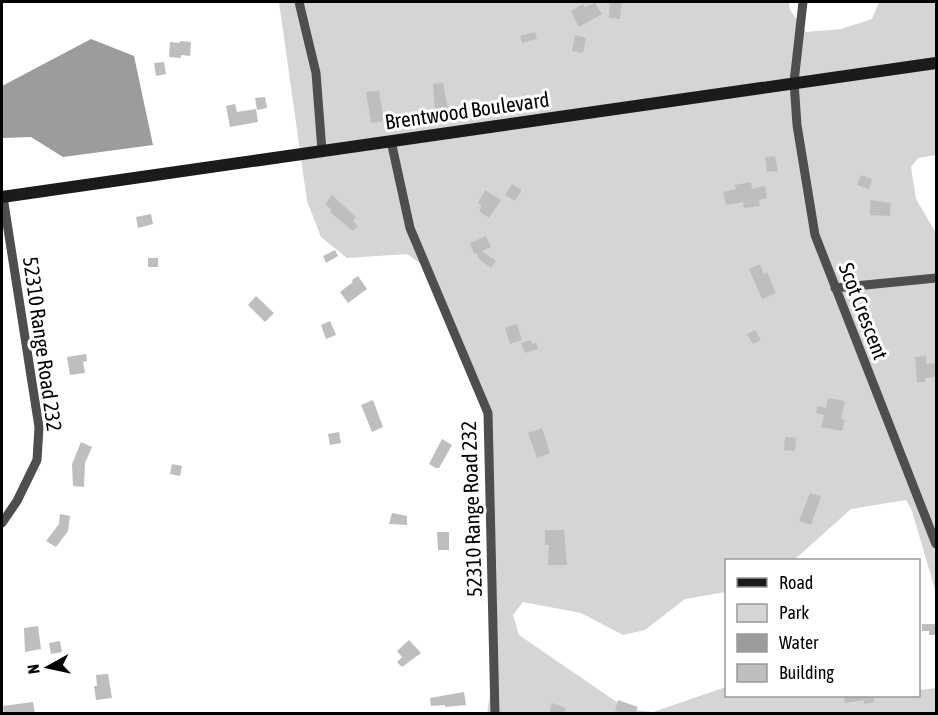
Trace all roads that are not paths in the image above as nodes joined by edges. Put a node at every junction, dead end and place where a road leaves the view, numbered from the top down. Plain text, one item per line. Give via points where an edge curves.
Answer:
1 (300, 2) edge
2 (803, 2) edge
3 (936, 63) edge
4 (794, 82) junction
5 (391, 141) junction
6 (322, 151) junction
7 (2, 197) edge
8 (936, 278) edge
9 (835, 288) junction
10 (2, 523) edge
11 (936, 544) edge
12 (495, 714) edge

1 - 6 street via 316,73
2 - 4 street, Scot Crescent
3 - 4 street, Brentwood Boulevard
4 - 5 street, Brentwood Boulevard
4 - 9 street, Scot Crescent via 815,235
5 - 6 street, Brentwood Boulevard
5 - 12 street, 52310 Range Road 232 via 410,228 488,413
6 - 7 street, Brentwood Boulevard
7 - 10 street, 52310 Range Road 232 via 39,427 37,460
8 - 9 street
9 - 11 street, Scot Crescent

